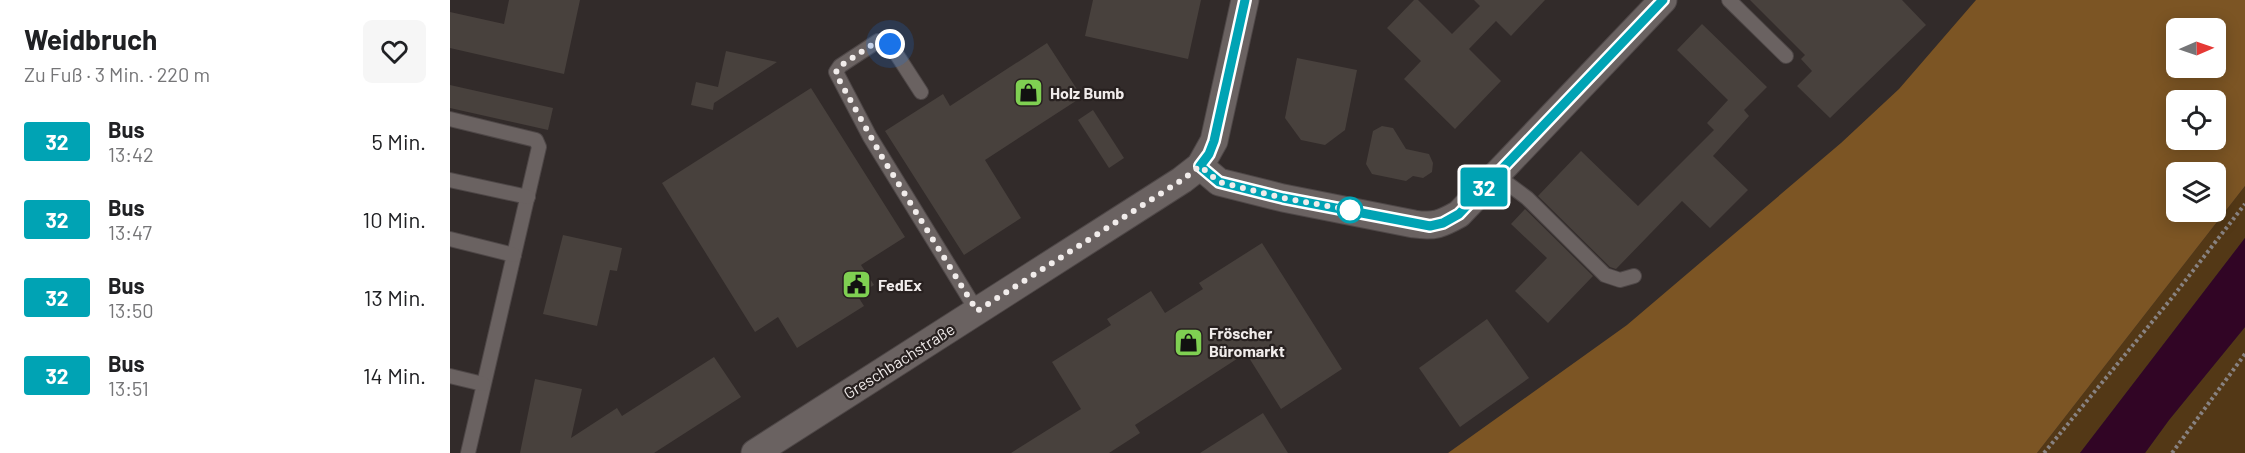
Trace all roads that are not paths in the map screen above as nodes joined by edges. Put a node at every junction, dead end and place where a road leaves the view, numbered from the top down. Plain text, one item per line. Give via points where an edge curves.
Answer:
1 (1245, 0) edge
2 (1663, 0) edge
3 (1729, 0) edge
4 (1786, 56) dead end
5 (921, 92) dead end
6 (450, 120) edge
7 (1200, 166) junction
8 (1496, 175) junction
9 (450, 180) edge
10 (528, 197) junction
11 (450, 239) edge
12 (514, 255) junction
13 (1634, 276) dead end
14 (977, 311) junction
15 (450, 376) edge
16 (483, 384) junction
17 (468, 453) edge
18 (755, 453) edge

1 - 7 street via 1214,141
2 - 8 street
3 - 4 lane
5 - 14 lane via 885,41 878,41 836,72 870,137
6 - 10 lane via 536,140 539,147
7 - 8 street via 1219,182 1430,226 1459,214
7 - 14 street, Greschbachstraße
8 - 13 lane via 1527,198 1605,275 1620,280
9 - 10 lane
10 - 12 lane
11 - 12 lane
12 - 16 lane
14 - 18 street, Greschbachstraße
15 - 16 lane
16 - 17 lane

